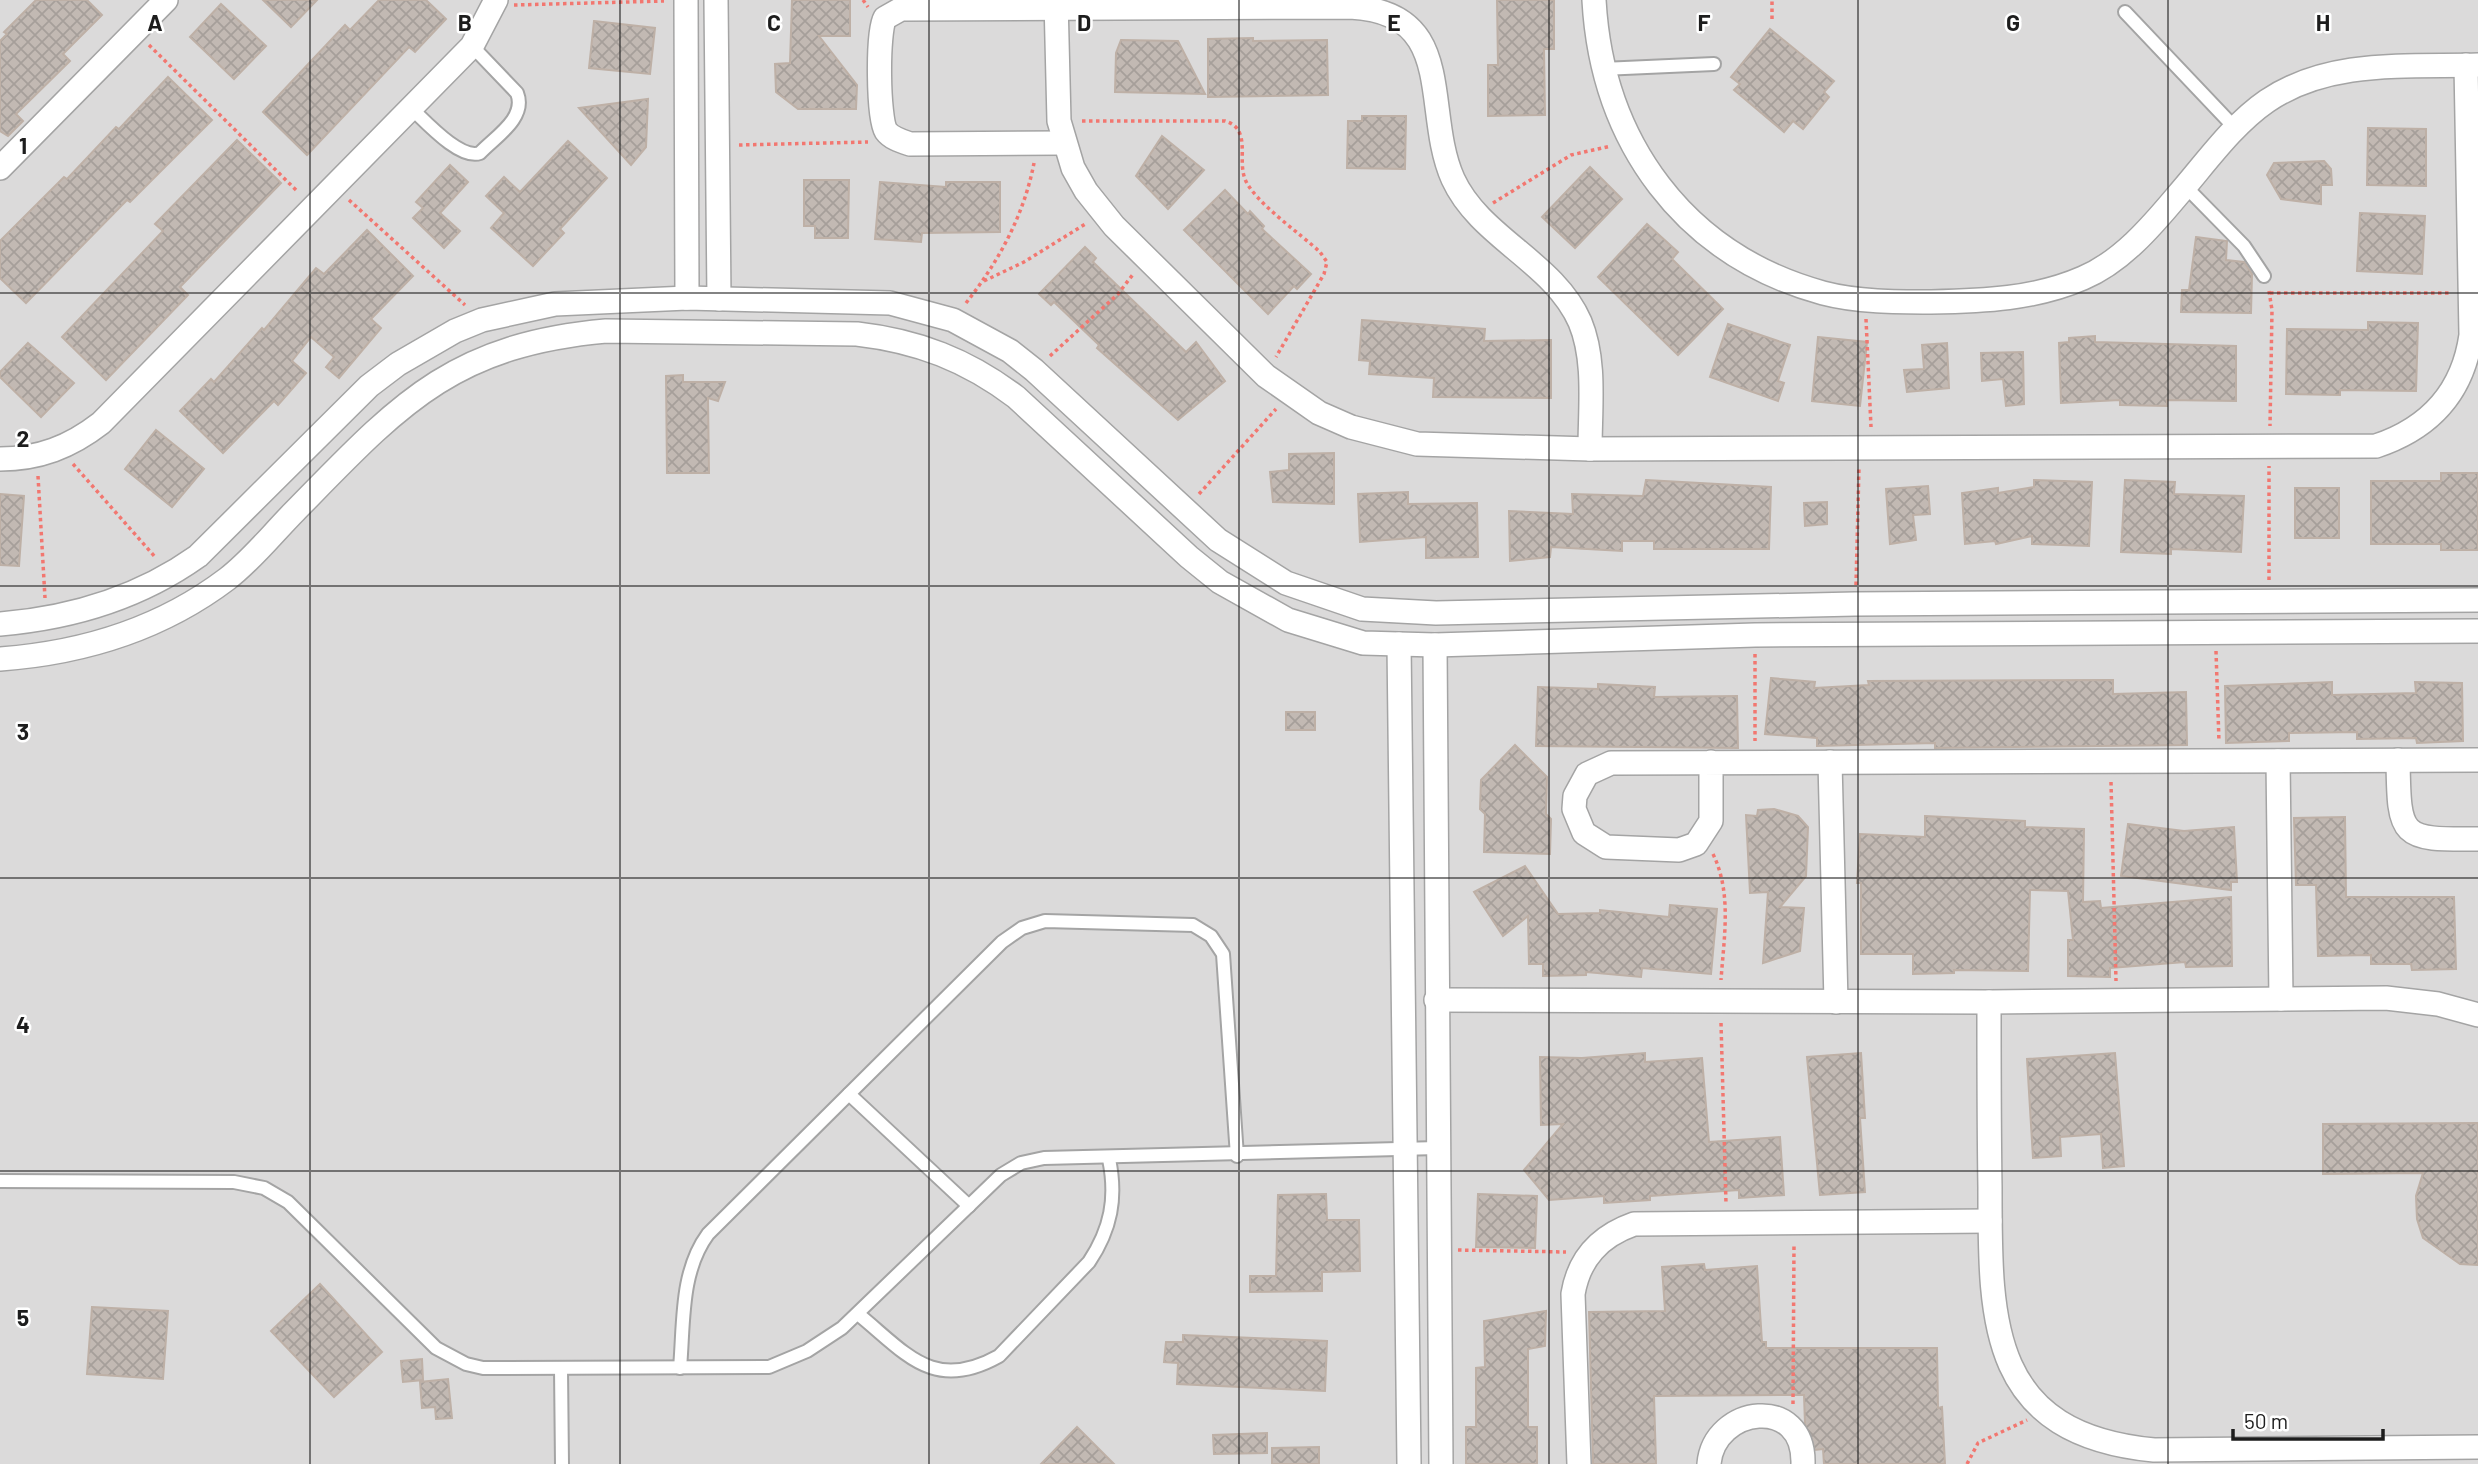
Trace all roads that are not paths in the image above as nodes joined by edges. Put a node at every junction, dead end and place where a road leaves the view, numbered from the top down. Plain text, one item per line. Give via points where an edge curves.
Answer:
1 (166, 0) edge
2 (686, 0) edge
3 (716, 0) edge
4 (1594, 0) edge
5 (495, 3) edge
6 (1056, 4) edge
7 (2125, 12) dead end
8 (472, 46) junction
9 (1714, 64) dead end
10 (2472, 65) edge
11 (1602, 69) junction
12 (411, 108) junction
13 (2236, 129) junction
14 (1064, 143) junction
15 (0, 168) edge
16 (2186, 187) junction
17 (2264, 276) dead end
18 (687, 298) junction
19 (719, 299) junction
20 (834, 300) junction
21 (835, 334) junction
22 (2471, 368) edge
23 (326, 430) junction
24 (1590, 449) junction
25 (350, 455) junction
26 (0, 459) edge
27 (2444, 600) junction
28 (2478, 600) edge
29 (1647, 608) junction
30 (0, 624) edge
31 (2441, 631) junction
32 (2478, 631) edge
33 (1648, 638) junction
34 (1399, 644) junction
35 (1435, 645) junction
36 (0, 659) edge
37 (2398, 760) junction
38 (2478, 760) edge
39 (2278, 761) junction
40 (1711, 762) junction
41 (1830, 762) junction
42 (2478, 839) edge
43 (2281, 999) junction
44 (1436, 1000) junction
45 (1836, 1002) junction
46 (1989, 1002) junction
47 (2478, 1015) edge
48 (849, 1094) junction
49 (1438, 1149) junction
50 (1407, 1150) junction
51 (1237, 1156) junction
52 (1109, 1159) junction
53 (0, 1181) edge
54 (969, 1206) junction
55 (1990, 1221) junction
56 (858, 1314) junction
57 (680, 1368) junction
58 (561, 1369) junction
59 (2478, 1447) edge
60 (2154, 1457) edge
61 (562, 1464) edge
62 (1409, 1464) edge
63 (1441, 1464) edge
64 (1579, 1464) edge
65 (1709, 1464) edge
66 (1803, 1464) edge

1 - 15 street
2 - 18 street
3 - 19 street
4 - 11 street
5 - 8 street
6 - 14 street via 1059,121
6 - 14 street via 901,9 885,18 878,36 883,122 901,141
6 - 24 street via 1373,8 1405,23 1427,52 1446,157 1463,197 1566,299 1579,321 1588,358
7 - 13 lane
8 - 12 street
8 - 12 lane via 520,101 518,114 480,153 460,151
9 - 11 lane
10 - 13 street via 2343,69 2303,81 2267,101
10 - 22 street
11 - 16 street via 1630,143 1677,207 1742,260 1826,294 1963,302 2049,291 2086,277 2120,255
12 - 26 street via 101,424 37,457
13 - 16 street
14 - 24 street via 1079,180 1101,212 1290,395 1351,427 1417,444
16 - 17 lane via 2244,246
18 - 19 street
18 - 23 street via 555,304 482,320 398,364
19 - 20 street
20 - 21 street
20 - 29 street via 890,303 953,320 982,334 1034,370 1183,511 1251,564 1323,598 1362,609 1436,613
21 - 25 street via 606,331 533,342 498,352 439,380 386,419
21 - 34 street via 914,343 978,370 1016,397 1220,582 1253,603 1325,634 1363,643
22 - 24 street via 2430,418 2376,446
23 - 25 street
23 - 30 street via 198,556 171,575 111,603
25 - 36 street via 230,577 174,613 112,639
27 - 28 street
27 - 29 street
27 - 31 street
29 - 33 street
31 - 32 street
31 - 33 street
33 - 35 street
34 - 35 street
34 - 50 street
35 - 44 street
37 - 38 street
37 - 39 street
37 - 42 street via 2398,810 2409,829 2429,840
39 - 41 street
39 - 43 street
40 - 40 street via 1611,762 1587,774 1575,796 1574,809 1584,833 1606,847 1679,850 1703,838 1711,821
40 - 41 street
41 - 45 street
43 - 46 street
43 - 47 street via 2386,998 2438,1004
44 - 45 street
44 - 49 street
45 - 46 street
46 - 55 street
48 - 51 lane via 1002,942 1022,928 1045,921 1193,925 1211,936 1223,954
48 - 54 lane
48 - 57 lane via 699,1245 688,1273
49 - 50 lane
49 - 63 street
50 - 51 lane
50 - 62 street
51 - 52 lane
52 - 54 lane via 1044,1158 1021,1163
52 - 56 lane via 1112,1213 1099,1247 999,1356 954,1371 923,1367
53 - 58 lane via 234,1182 264,1188 288,1202 449,1356 483,1368
54 - 56 lane
55 - 60 street via 1994,1317 2003,1352 2021,1385 2045,1412 2079,1434
55 - 64 street via 1634,1224 1617,1230 1590,1252 1573,1294
56 - 57 lane via 807,1351 769,1367
57 - 58 lane
58 - 61 lane
59 - 60 street
65 - 66 street via 1716,1440 1737,1421 1751,1417 1788,1423 1800,1437

